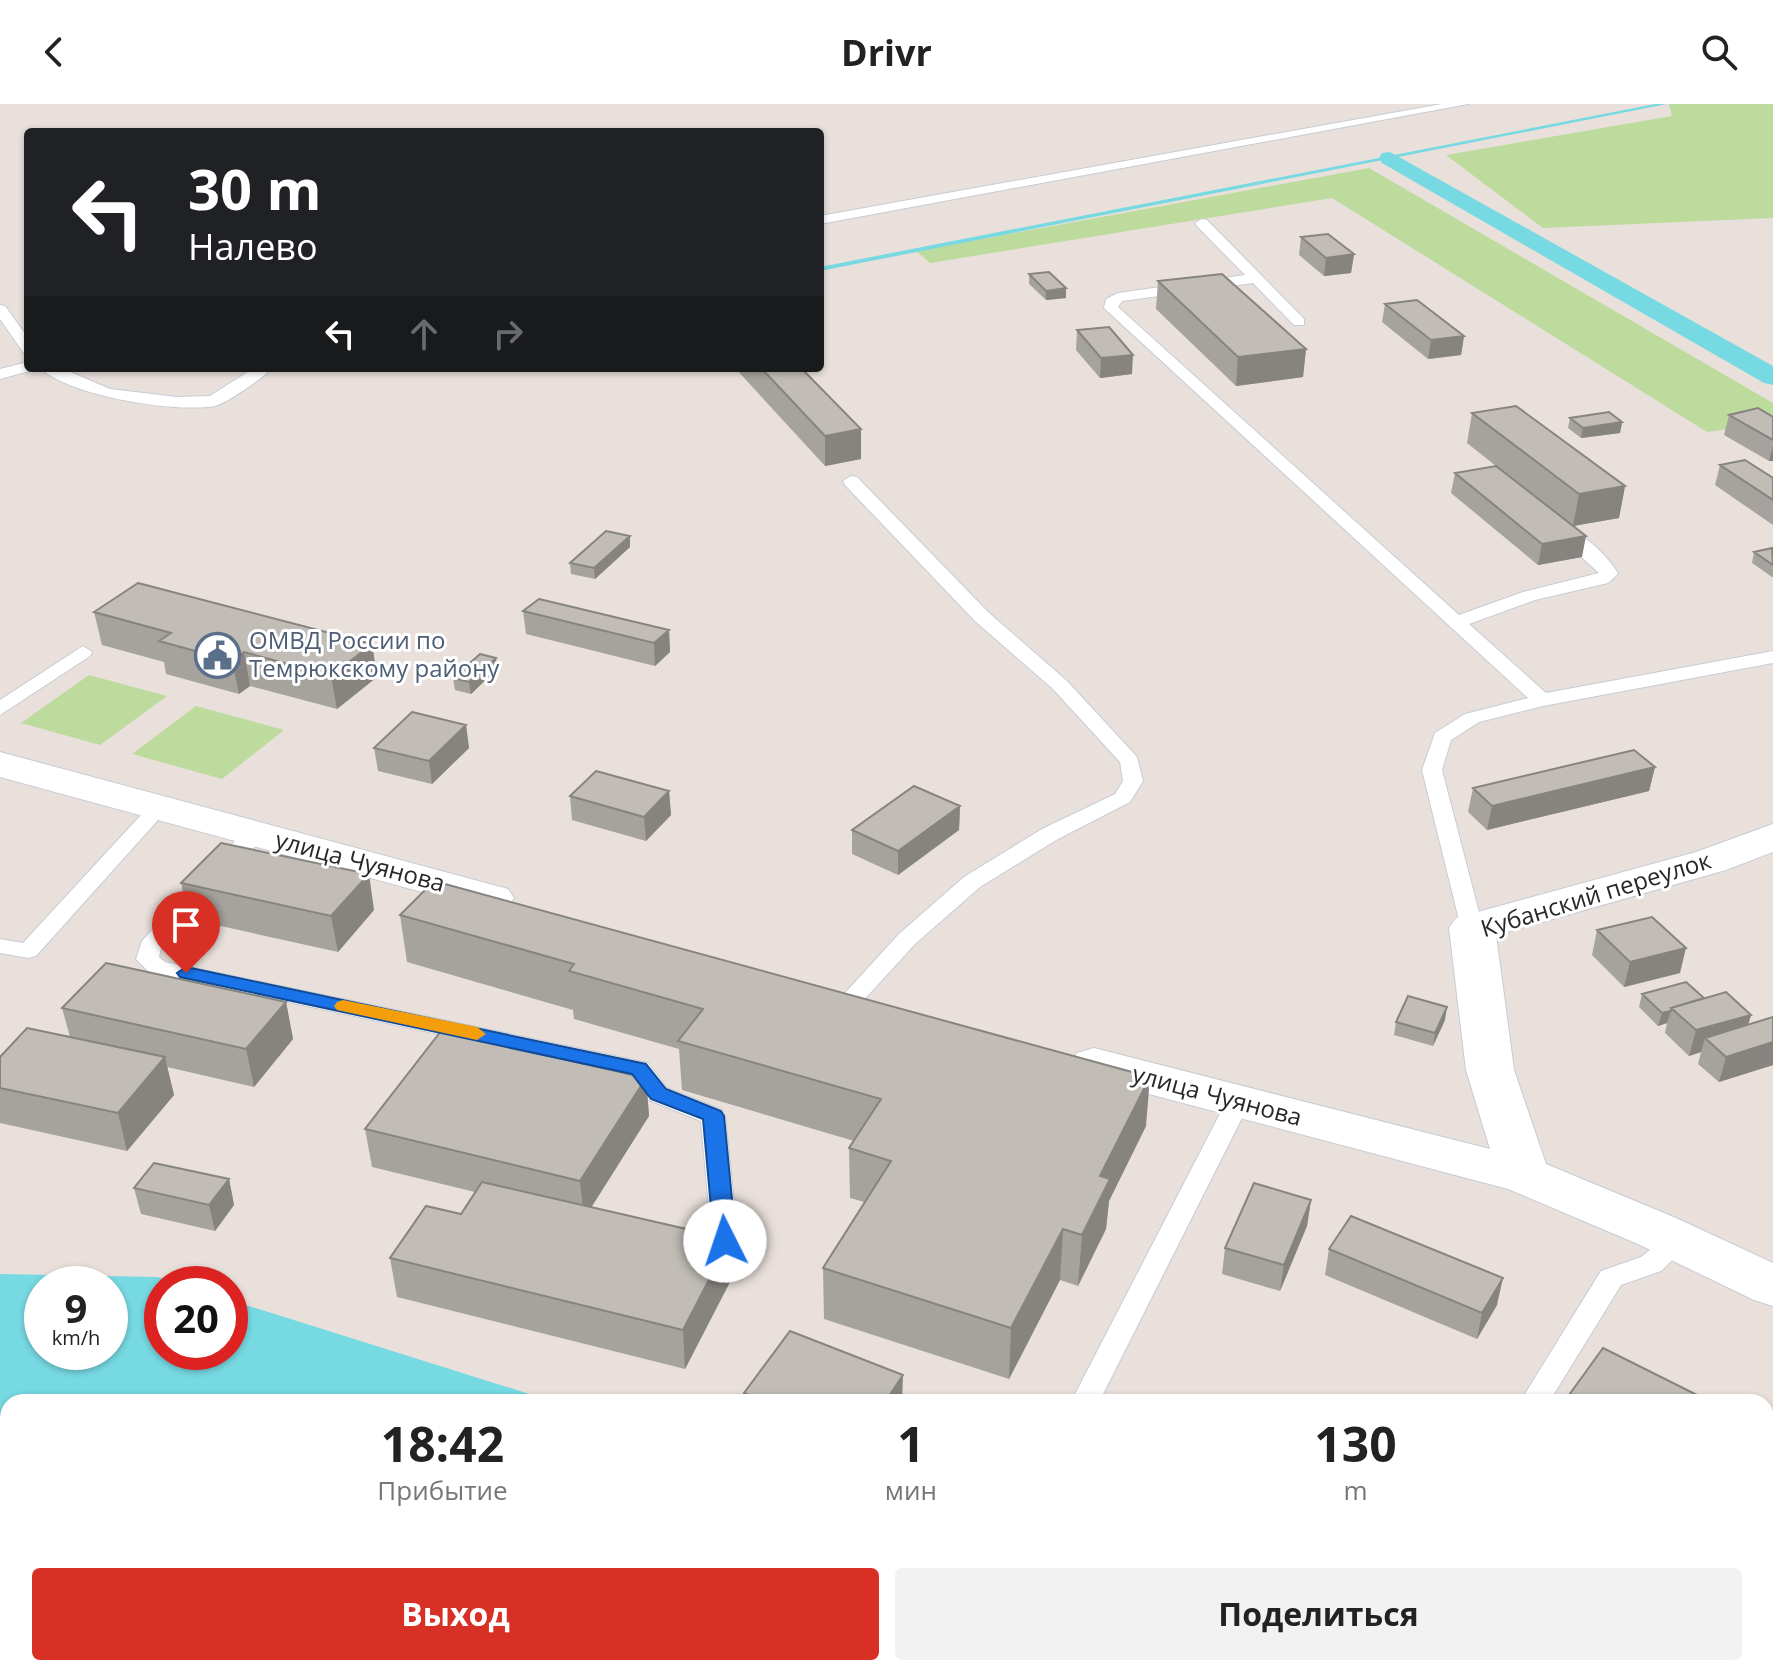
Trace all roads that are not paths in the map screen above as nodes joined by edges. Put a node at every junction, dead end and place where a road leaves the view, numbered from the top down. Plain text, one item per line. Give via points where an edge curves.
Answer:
1 (1462, 104) edge
2 (824, 219) edge
3 (1202, 223) dead end
4 (1256, 278) junction
5 (0, 309) edge
6 (1299, 322) dead end
7 (24, 343) edge
8 (24, 368) edge
9 (57, 372) edge
10 (258, 372) edge
11 (0, 374) edge
12 (851, 481) dead end
13 (1543, 515) edge
14 (1457, 622) junction
15 (83, 652) dead end
16 (1773, 657) edge
17 (1542, 700) junction
18 (0, 709) edge
19 (0, 764) edge
20 (159, 807) junction
21 (255, 833) junction
22 (1773, 837) edge
23 (531, 909) edge
24 (1472, 928) junction
25 (0, 946) edge
26 (807, 986) edge
27 (853, 998) junction
28 (900, 1011) edge
29 (1054, 1053) edge
30 (1238, 1102) junction
31 (1524, 1175) junction
32 (725, 1241) edge
33 (1678, 1242) junction
34 (1773, 1286) edge
35 (1089, 1394) edge
36 (1539, 1394) edge

1 - 2 lane
3 - 4 lane
4 - 6 lane
4 - 14 lane via 1118,297 1111,308
5 - 7 lane
8 - 11 lane
9 - 10 lane via 107,393 177,402 214,401
12 - 27 lane via 982,617 1060,685 1130,761 1133,781 1123,798 1050,834 972,882 907,939
13 - 14 lane via 1605,565 1609,574
14 - 17 lane
15 - 18 lane
16 - 17 lane
17 - 24 lane via 1472,718 1442,737 1432,770
19 - 20 street, улица Чуянова
20 - 21 street, улица Чуянова
20 - 25 lane via 28,951
21 - 23 street, улица Чуянова
21 - 32 lane via 150,946 147,959 157,967 639,1069 658,1094 713,1116
22 - 24 street, Кубанский переулок via 1682,870
24 - 31 street, Кубанский переулок via 1490,1070
26 - 27 street
27 - 28 street
29 - 30 street, улица Чуянова
30 - 31 street, улица Чуянова
30 - 35 lane
31 - 33 street, улица Чуянова
33 - 34 street, улица Чуянова
33 - 36 lane via 1651,1264 1611,1278

